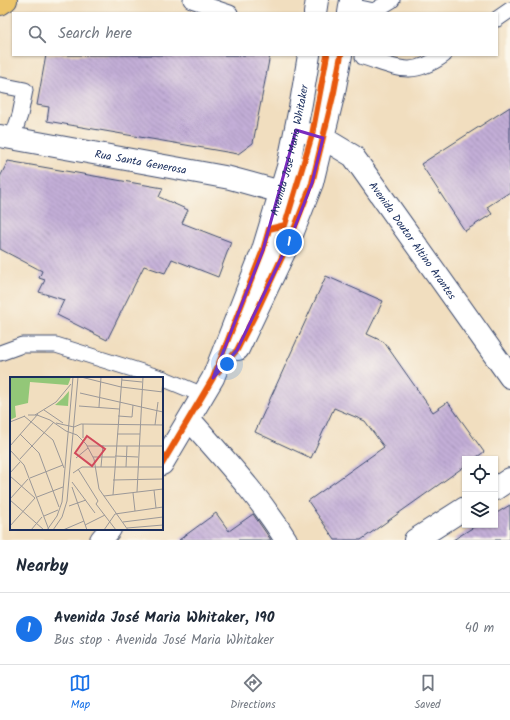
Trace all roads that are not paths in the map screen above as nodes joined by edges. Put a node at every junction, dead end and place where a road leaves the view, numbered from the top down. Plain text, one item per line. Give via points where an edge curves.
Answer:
1 (6, 0) edge
2 (191, 0) edge
3 (317, 0) edge
4 (392, 0) edge
5 (0, 4) edge
6 (350, 6) edge
7 (510, 10) edge
8 (227, 12) edge
9 (315, 12) edge
10 (498, 18) edge
11 (309, 56) edge
12 (341, 56) edge
13 (442, 56) edge
14 (363, 57) dead end
15 (0, 85) edge
16 (296, 130) junction
17 (6, 137) edge
18 (323, 138) junction
19 (281, 192) junction
20 (0, 353) edge
21 (159, 377) edge
22 (510, 377) edge
23 (163, 378) edge
24 (208, 387) junction
25 (190, 420) junction
26 (163, 462) edge
27 (510, 479) edge
28 (498, 487) edge
29 (462, 510) edge
30 (109, 530) edge
31 (101, 540) edge
32 (286, 540) edge
33 (415, 540) edge

1 - 5 highway
2 - 8 lane
3 - 9 street
4 - 6 lane via 374,11
7 - 10 lane
11 - 16 street, Avenida José Maria Whitaker
12 - 18 street, Avenida José Maria Whitaker
13 - 14 lane via 422,68 410,70
15 - 17 lane via 25,90 20,115
16 - 18 street, Avenida Doutor Altino Arantes
16 - 19 street, Avenida José Maria Whitaker
17 - 19 street, Rua Santa Generosa via 230,178
18 - 22 street, Avenida Doutor Altino Arantes via 353,156
18 - 24 street, Avenida José Maria Whitaker via 312,183 279,263 237,350
19 - 24 street, Avenida José Maria Whitaker via 263,250
20 - 21 lane via 22,345 56,345
23 - 24 lane
24 - 25 street, Avenida José Maria Whitaker
25 - 26 street, Avenida José Maria Whitaker
25 - 32 street via 228,462 271,516
27 - 28 street
29 - 33 street
30 - 31 street

